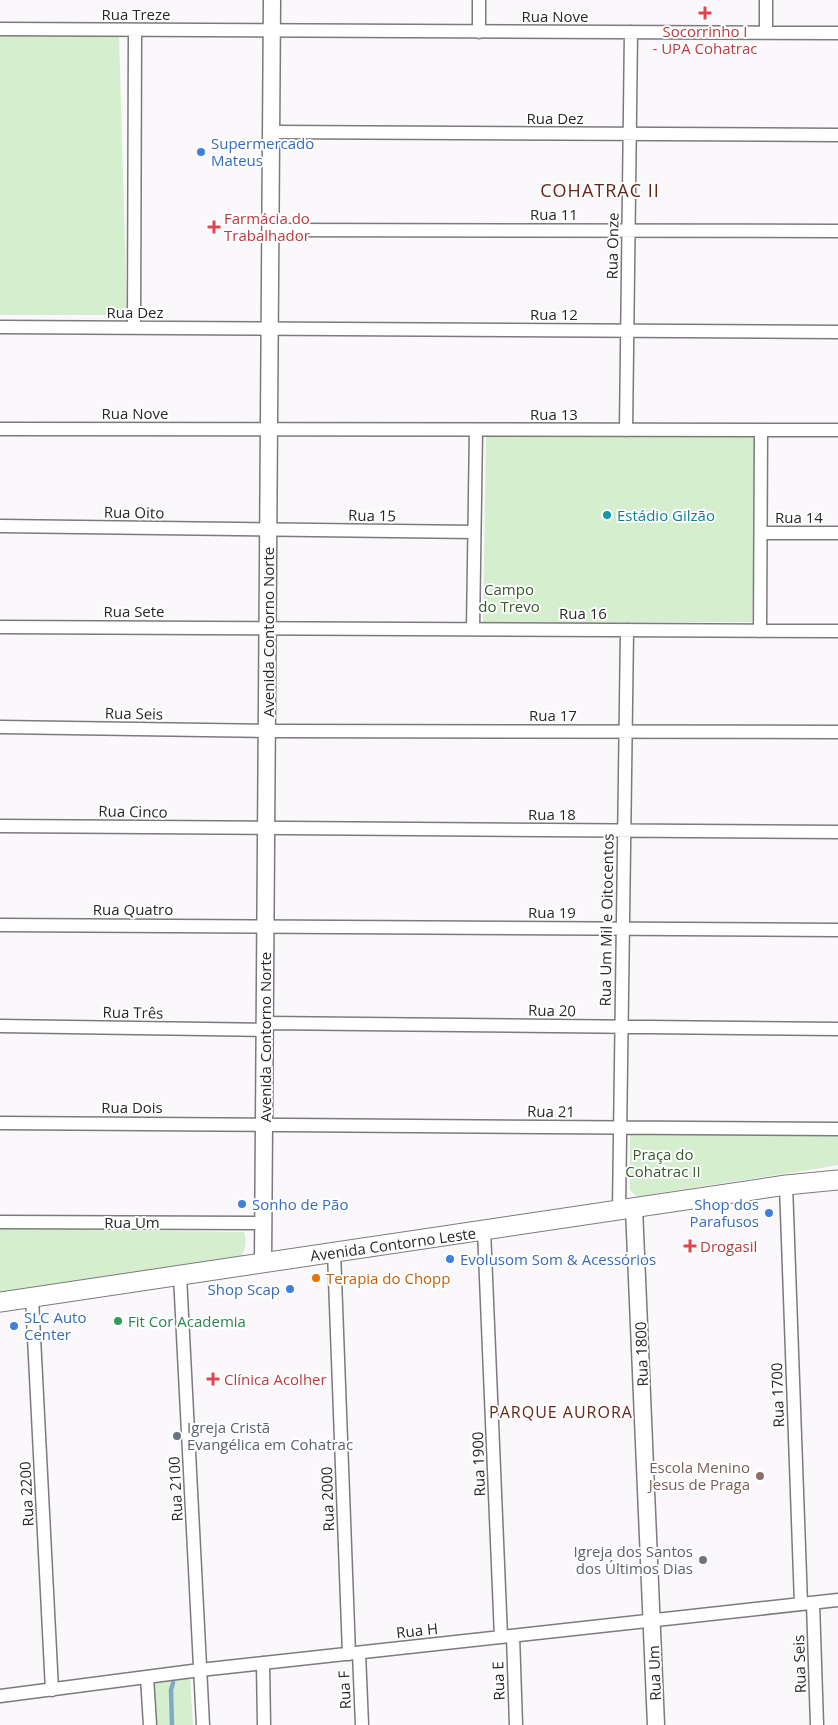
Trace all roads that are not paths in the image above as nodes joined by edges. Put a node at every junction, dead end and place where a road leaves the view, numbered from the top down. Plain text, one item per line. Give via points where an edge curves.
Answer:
1 (272, 0) edge
2 (479, 0) edge
3 (766, 0) edge
4 (0, 29) edge
5 (135, 30) junction
6 (272, 31) junction
7 (478, 32) junction
8 (631, 32) junction
9 (766, 33) junction
10 (838, 33) edge
11 (271, 132) junction
12 (629, 134) junction
13 (838, 136) edge
14 (271, 230) junction
15 (628, 231) junction
16 (838, 231) edge
17 (0, 327) edge
18 (134, 328) junction
19 (270, 329) junction
20 (627, 331) junction
21 (838, 332) edge
22 (0, 429) edge
23 (269, 430) junction
24 (476, 430) junction
25 (626, 430) junction
26 (761, 430) junction
27 (838, 430) edge
28 (0, 526) edge
29 (268, 529) junction
30 (474, 532) junction
31 (760, 533) junction
32 (838, 533) edge
33 (0, 627) edge
34 (268, 628) junction
35 (472, 629) junction
36 (627, 630) junction
37 (760, 631) junction
38 (838, 631) edge
39 (0, 728) edge
40 (267, 731) junction
41 (626, 732) junction
42 (838, 732) edge
43 (0, 826) edge
44 (266, 829) junction
45 (624, 830) junction
46 (838, 832) edge
47 (0, 925) edge
48 (266, 926) junction
49 (623, 929) junction
50 (838, 930) edge
51 (0, 1026) edge
52 (265, 1027) junction
53 (621, 1027) junction
54 (838, 1029) edge
55 (0, 1123) edge
56 (264, 1124) junction
57 (620, 1128) junction
58 (838, 1129) edge
59 (838, 1172) edge
60 (838, 1180) edge
61 (786, 1185) junction
62 (626, 1209) junction
63 (0, 1222) edge
64 (264, 1223) junction
65 (484, 1230) junction
66 (334, 1252) junction
67 (263, 1263) junction
68 (180, 1276) junction
69 (32, 1298) junction
70 (0, 1302) edge
71 (838, 1600) edge
72 (807, 1604) junction
73 (652, 1620) junction
74 (507, 1636) junction
75 (354, 1653) junction
76 (263, 1663) junction
77 (200, 1670) junction
78 (147, 1677) junction
79 (52, 1690) junction
80 (0, 1696) edge
81 (150, 1725) edge
82 (203, 1725) edge
83 (264, 1725) edge
84 (362, 1725) edge
85 (516, 1725) edge
86 (656, 1725) edge
87 (817, 1725) edge

1 - 6 street, Avenida Contorno Norte
2 - 7 street
3 - 9 street
4 - 5 street, Rua Treze
5 - 6 street, Rua Treze
5 - 18 street
6 - 7 street, Rua Nove
6 - 11 street, Avenida Contorno Norte
7 - 8 street, Rua Nove
8 - 9 street, Rua Nove
8 - 12 street, Rua Onze
9 - 10 street, Rua Nove
11 - 12 street, Rua Dez
11 - 14 street, Avenida Contorno Norte
12 - 13 street, Rua Dez
12 - 15 street, Rua Onze
14 - 15 street, Rua 11
14 - 19 street, Avenida Contorno Norte
15 - 16 street, Rua 11
15 - 20 street, Rua Onze
17 - 18 street, Rua Dez
18 - 19 street, Rua Dez
19 - 20 street, Rua 12
19 - 23 street, Avenida Contorno Norte
20 - 21 street, Rua 12
20 - 25 street, Rua Onze
22 - 23 street, Rua Nove
23 - 24 street, Rua 13
23 - 29 street, Avenida Contorno Norte
24 - 25 street, Rua 13
24 - 30 street
25 - 26 street, Rua 13
26 - 27 street, Rua 13
26 - 31 street
28 - 29 street, Rua Oito
29 - 30 street, Rua 15
29 - 34 street, Avenida Contorno Norte
30 - 35 street
31 - 32 street, Rua 14
31 - 37 street
33 - 34 street, Rua Sete
34 - 35 street, Rua 16
34 - 40 street, Avenida Contorno Norte
35 - 36 street, Rua 16
36 - 37 street, Rua 16
36 - 41 street, Rua Um Mil e Oitocentos
37 - 38 street, Rua 16
39 - 40 street, Rua Seis
40 - 41 street, Rua 17
40 - 44 street, Avenida Contorno Norte
41 - 42 street, Rua 17
41 - 45 street, Rua Um Mil e Oitocentos
43 - 44 street, Rua Cinco
44 - 45 street, Rua 18
44 - 48 street, Avenida Contorno Norte
45 - 46 street, Rua 18
45 - 49 street, Rua Um Mil e Oitocentos
47 - 48 street, Rua Quatro
48 - 49 street, Rua 19
48 - 52 street, Avenida Contorno Norte
49 - 50 street, Rua 19
49 - 53 street, Rua Um Mil e Oitocentos
51 - 52 street, Rua Três
52 - 53 street, Rua 20
52 - 56 street, Avenida Contorno Norte
53 - 54 street, Rua 20
53 - 57 street, Rua Um Mil e Oitocentos
55 - 56 street, Rua Dois
56 - 57 street, Rua 21
56 - 64 street, Avenida Contorno Norte
57 - 58 street, Rua 21
57 - 62 street, Rua Um Mil e Oitocentos
59 - 61 main road, Avenida Contorno Leste
60 - 61 main road, Avenida Contorno Leste
61 - 62 main road, Avenida Contorno Leste
61 - 72 street, Rua 1700
62 - 65 main road, Avenida Contorno Leste
62 - 73 street, Rua 1800
63 - 64 street, Rua Um
64 - 67 street, Avenida Contorno Norte
65 - 66 main road, Avenida Contorno Leste
65 - 74 street, Rua 1900
66 - 67 main road, Avenida Contorno Leste
66 - 75 street, Rua 2000
67 - 68 main road, Avenida Contorno Leste
68 - 69 main road, Avenida Contorno Leste
68 - 77 street, Rua 2100
69 - 70 main road, Avenida Contorno Leste
69 - 79 street, Rua 2200
71 - 72 street, Rua H
72 - 73 street, Rua H
72 - 87 street, Rua Seis
73 - 74 street, Rua H
73 - 86 street, Rua Um
74 - 75 street, Rua H
74 - 85 street, Rua E
75 - 76 street, Rua H
75 - 84 street, Rua F
76 - 77 street, Rua H
76 - 83 street
77 - 78 street, Rua H
77 - 82 street, Rua 2100
78 - 79 street, Rua H
78 - 81 street
79 - 80 street, Rua H

